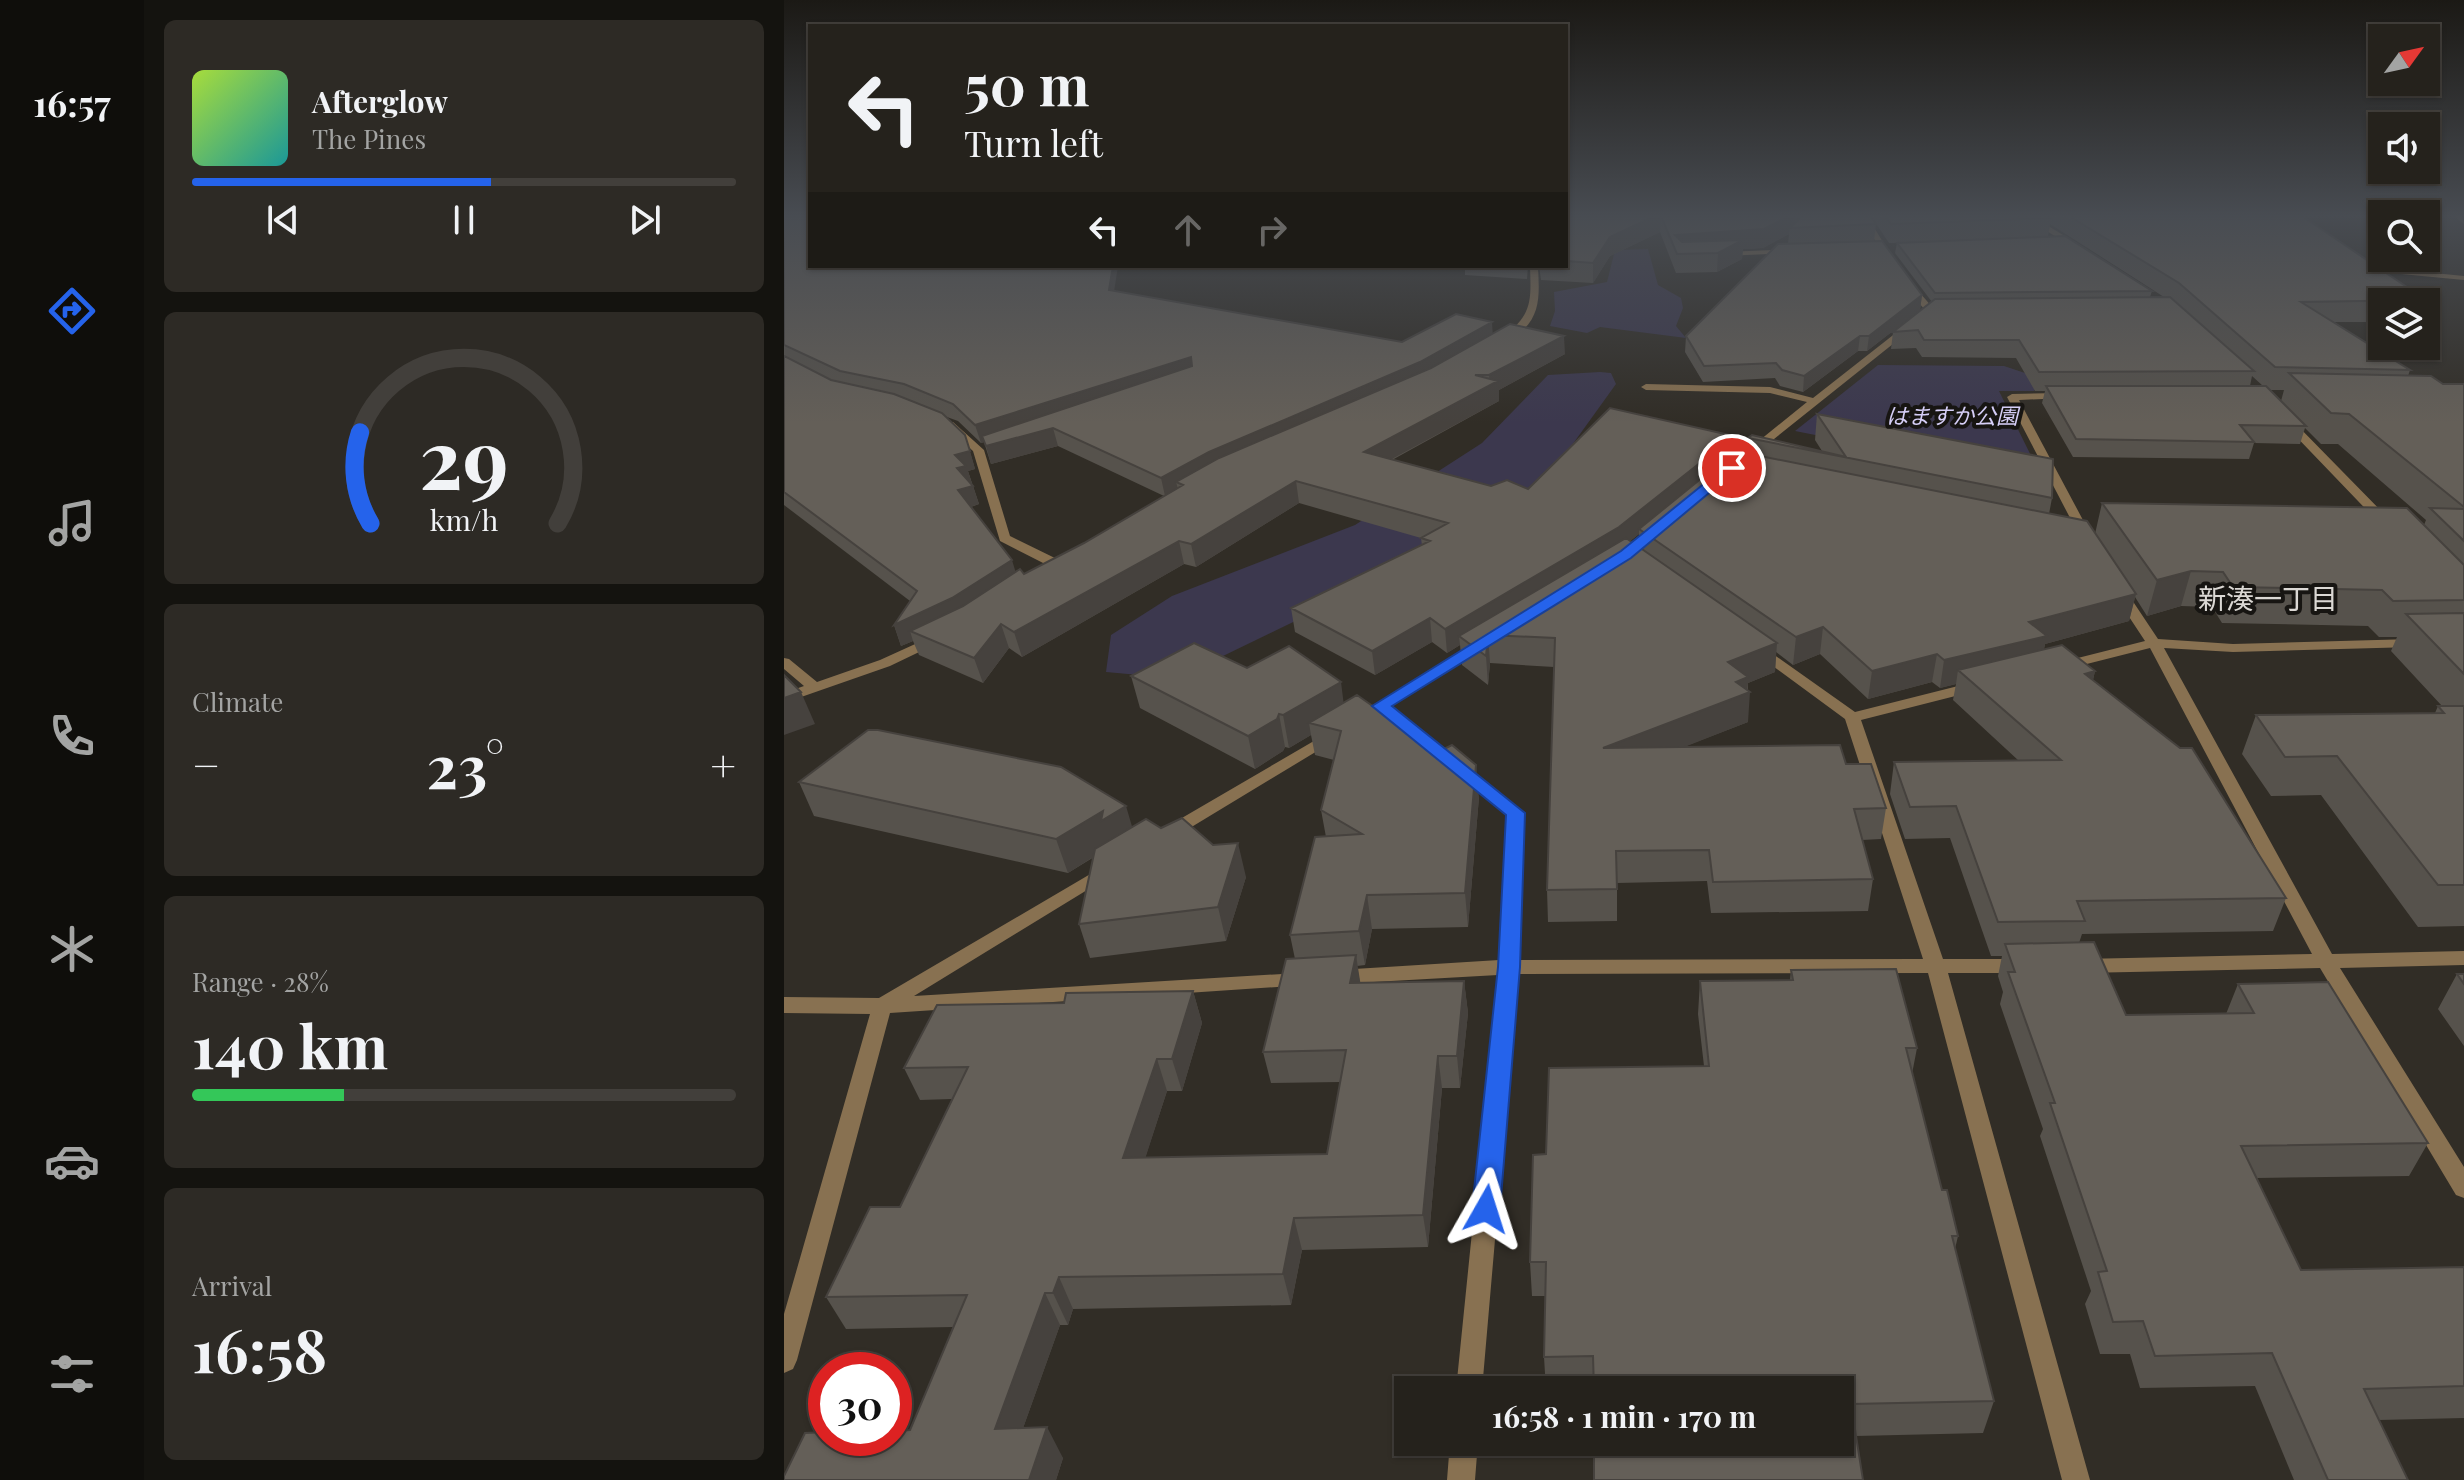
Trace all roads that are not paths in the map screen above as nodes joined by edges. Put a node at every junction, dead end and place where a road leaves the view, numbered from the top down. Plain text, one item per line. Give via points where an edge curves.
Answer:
1 (1534, 285) edge
2 (1909, 285) edge
3 (1491, 347) edge
4 (1646, 387) dead end
5 (2073, 396) edge
6 (1814, 401) junction
7 (2284, 418) edge
8 (941, 421) edge
9 (991, 447) edge
10 (978, 450) junction
11 (1732, 468) edge
12 (2400, 538) edge
13 (2085, 544) edge
14 (1070, 557) edge
15 (1056, 564) junction
16 (1043, 573) edge
17 (2112, 579) edge
18 (951, 631) edge
19 (1497, 634) edge
20 (1739, 636) edge
21 (2154, 643) junction
22 (2433, 643) edge
23 (784, 662) edge
24 (2048, 669) edge
25 (1987, 684) edge
26 (814, 687) junction
27 (784, 698) edge
28 (1381, 706) junction
29 (1852, 717) junction
30 (1152, 844) edge
31 (1111, 868) edge
32 (2464, 958) edge
33 (2327, 963) junction
34 (1509, 967) junction
35 (1936, 967) junction
36 (784, 1005) edge
37 (882, 1006) junction
38 (2464, 1188) edge
39 (784, 1360) edge
40 (1470, 1376) edge
41 (1463, 1456) edge
42 (1461, 1480) edge
43 (2076, 1480) edge

1 - 3 street via 1535,311 1524,327
2 - 6 street via 1938,310
4 - 6 street via 1770,390
5 - 13 street via 2012,397
6 - 11 street
7 - 12 street
8 - 10 street
9 - 10 street
10 - 15 street via 1004,538
14 - 15 street
15 - 16 street
17 - 21 street
18 - 26 street via 885,663
19 - 28 street
20 - 29 street
21 - 22 street via 2233,648
21 - 24 street
21 - 33 street
23 - 26 street
25 - 29 street
26 - 27 street
28 - 30 street
28 - 34 street via 1515,813
29 - 35 street
31 - 37 street
32 - 33 street
33 - 35 street
33 - 38 street
34 - 35 street
34 - 37 street
34 - 40 street
35 - 43 street
36 - 37 street
37 - 39 street
41 - 42 street

